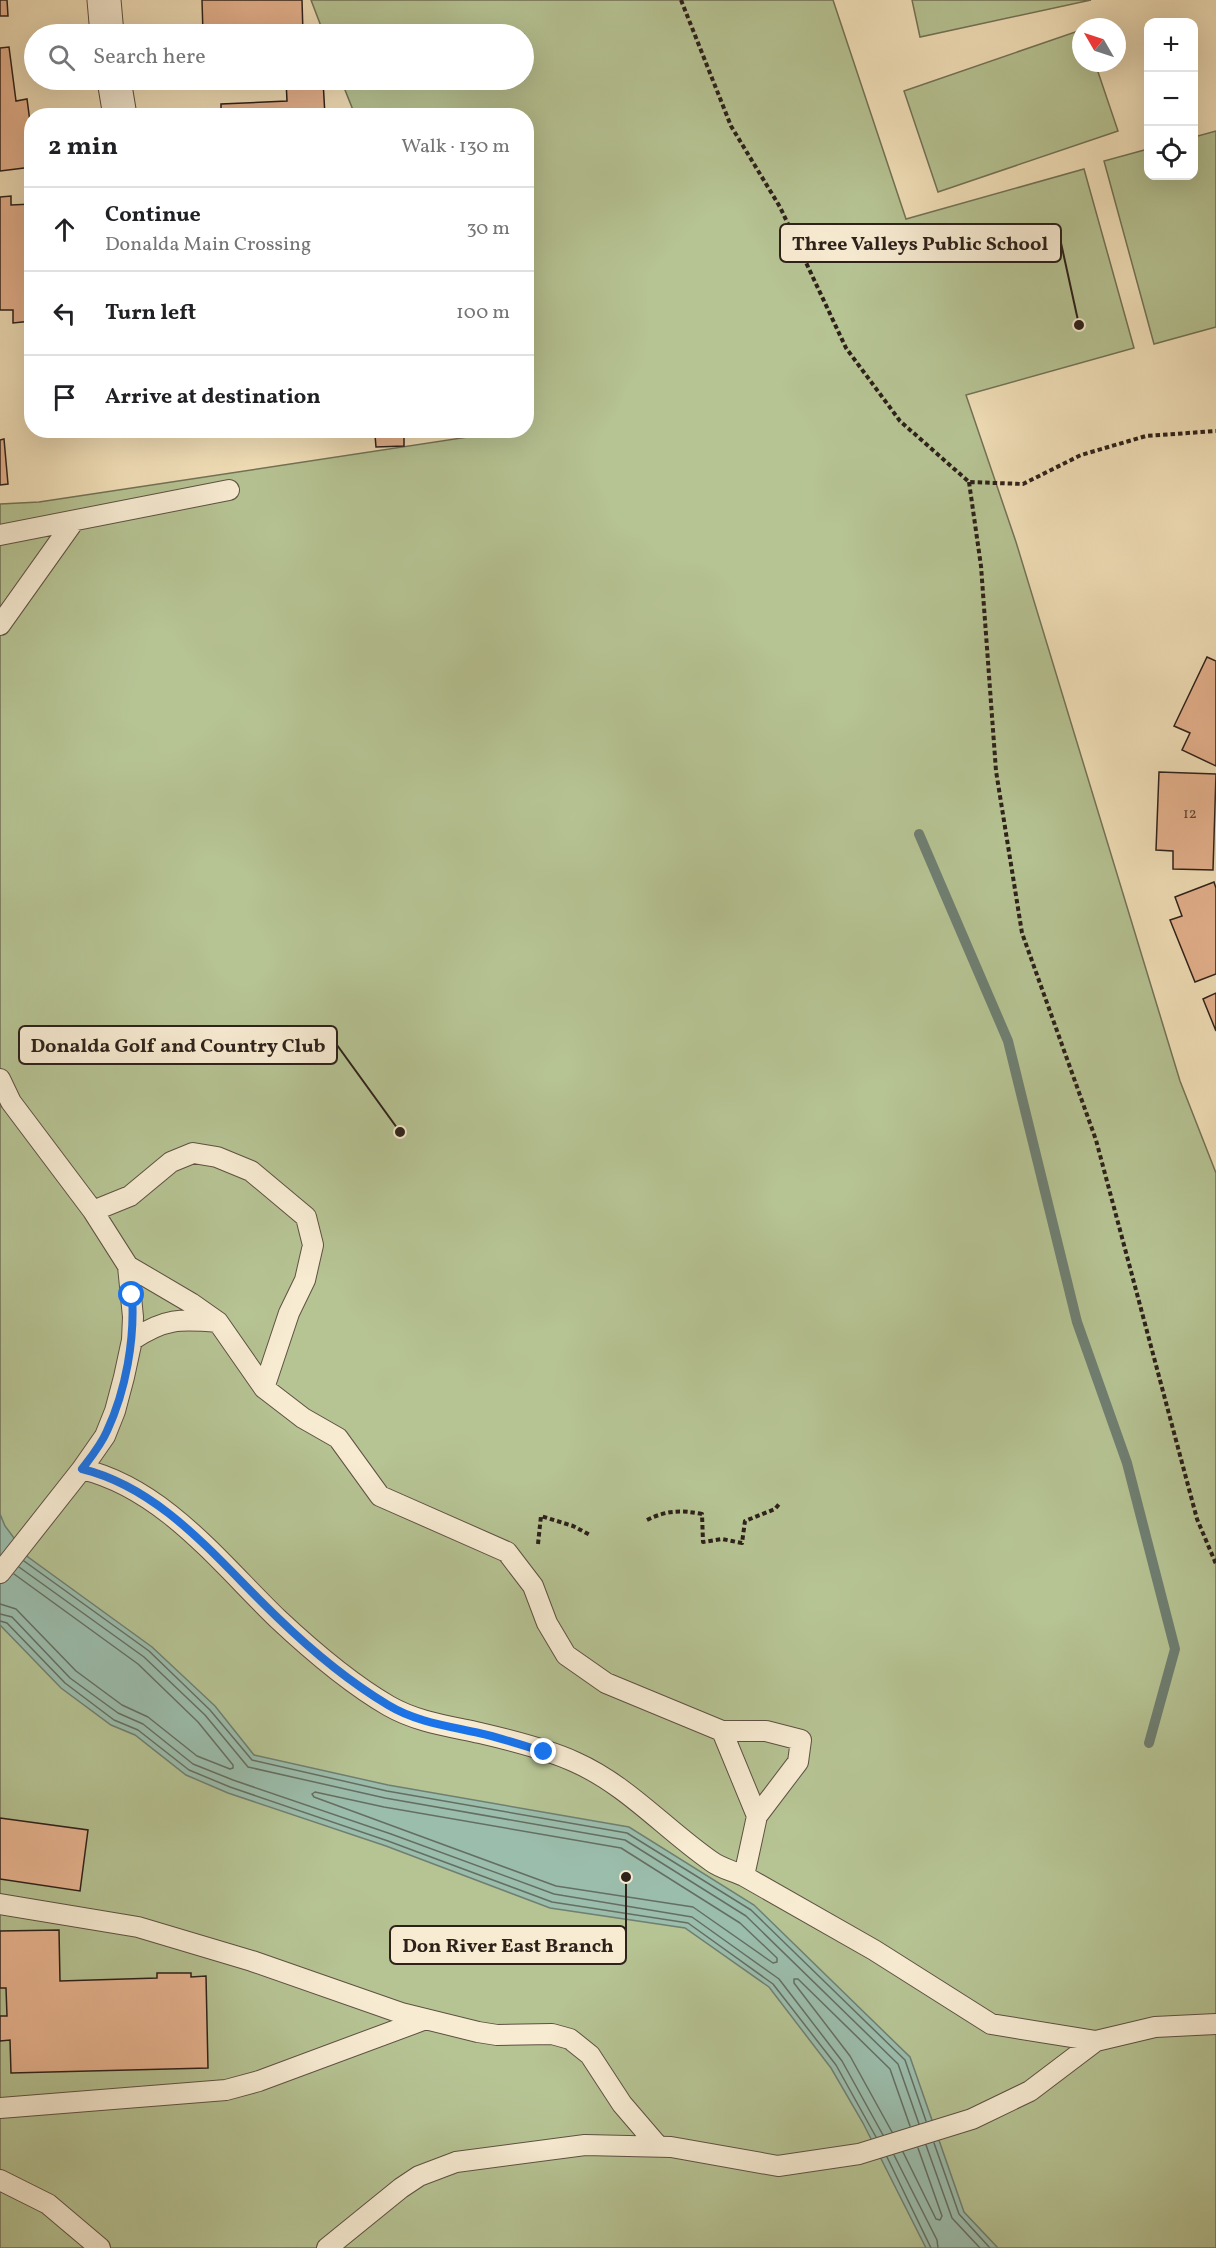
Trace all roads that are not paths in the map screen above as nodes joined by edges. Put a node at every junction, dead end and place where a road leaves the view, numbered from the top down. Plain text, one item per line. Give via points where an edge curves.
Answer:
1 (105, 0) edge
2 (106, 24) edge
3 (116, 90) edge
4 (119, 108) edge
5 (229, 490) dead end
6 (74, 521) junction
7 (0, 535) edge
8 (0, 625) edge
9 (1, 1086) edge
10 (93, 1211) junction
11 (128, 1266) junction
12 (218, 1322) junction
13 (132, 1340) junction
14 (264, 1388) junction
15 (82, 1469) junction
16 (0, 1573) edge
17 (722, 1731) junction
18 (757, 1816) junction
19 (744, 1876) junction
20 (0, 1904) edge
21 (426, 2019) junction
22 (1216, 2024) edge
23 (1096, 2041) junction
24 (0, 2108) edge
25 (658, 2146) junction
26 (0, 2180) edge
27 (100, 2248) edge
28 (327, 2248) edge

1 - 2 street
3 - 4 street
5 - 6 lane
6 - 7 lane
6 - 8 lane
9 - 10 lane
10 - 11 lane
10 - 14 lane via 130,1196 171,1162 193,1154 217,1157 251,1171 306,1217 313,1245
11 - 12 lane
11 - 13 lane
12 - 13 lane via 179,1319 151,1327
12 - 14 lane
13 - 15 lane via 108,1429
14 - 17 lane via 303,1418 338,1438 380,1496 507,1552 533,1586 547,1623 566,1655 606,1683
15 - 16 lane
15 - 19 lane via 103,1474 138,1491 176,1519 329,1664 389,1706 429,1723 481,1733 575,1762 617,1786 712,1862
17 - 18 lane
17 - 18 lane via 766,1731 801,1740 798,1762
18 - 19 lane
19 - 23 lane via 874,1950 991,2024
20 - 21 lane via 169,1935
21 - 24 lane via 226,2090
21 - 25 lane via 497,2035 552,2034 570,2039 590,2055 622,2104
22 - 23 lane via 1155,2026
23 - 25 lane via 1030,2091 972,2119 859,2154 778,2166
25 - 28 lane via 585,2145 456,2162 419,2176 401,2188
26 - 27 lane via 48,2204

